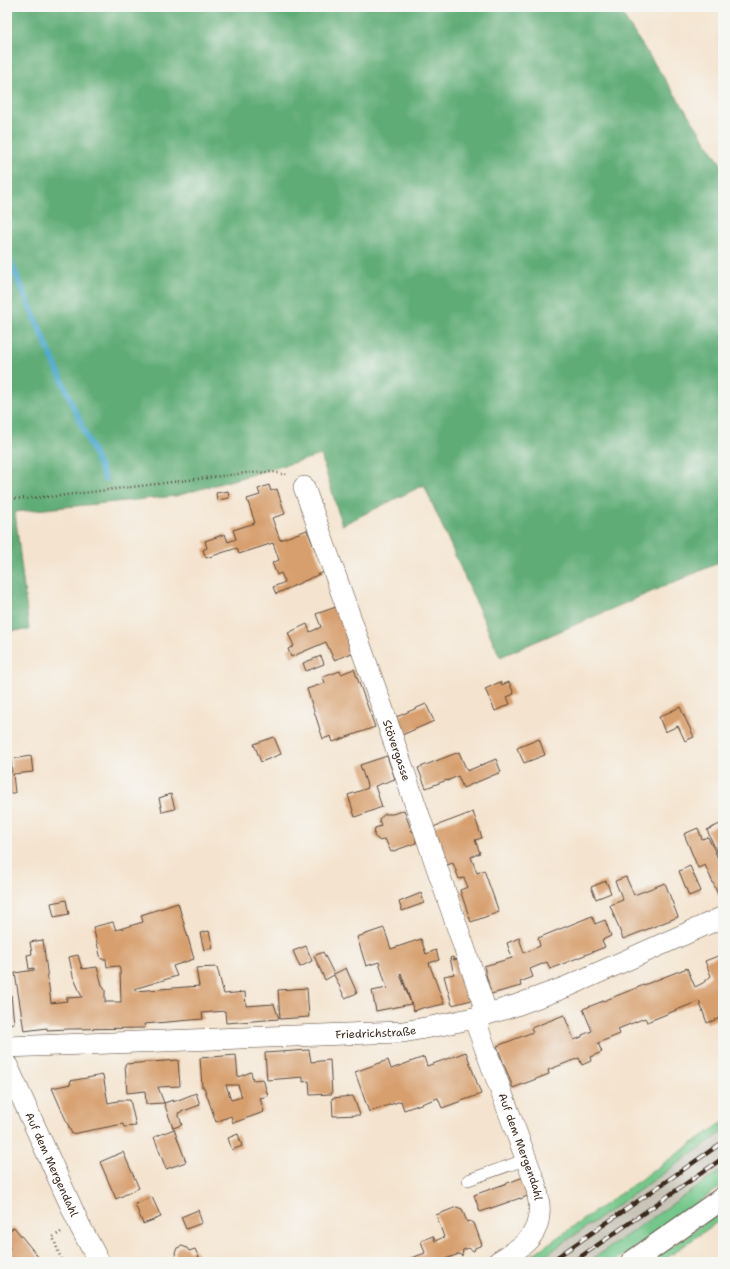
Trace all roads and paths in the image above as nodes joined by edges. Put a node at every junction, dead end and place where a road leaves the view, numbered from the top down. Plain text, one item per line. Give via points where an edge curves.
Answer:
1 (304, 487) joint
2 (7, 499) edge
3 (723, 918) edge
4 (481, 1016) junction
5 (7, 1048) edge
6 (7, 1065) edge
7 (527, 1159) junction
8 (468, 1180) dead end
9 (723, 1198) edge
10 (61, 1232) dead end
11 (62, 1262) edge
12 (99, 1262) edge
13 (498, 1262) edge
14 (632, 1262) edge

1 - 2 path via 299,480 291,476 259,472 65,495
1 - 4 street, Stövergasse via 381,704
3 - 4 street, Friedrichstraße via 566,987
4 - 5 street, Friedrichstraße via 403,1032
4 - 7 street, Auf dem Mergendahl
6 - 12 street, Auf dem Mergendahl
7 - 8 lane
7 - 13 street, Auf dem Mergendahl via 538,1192 538,1221 534,1232 525,1243
9 - 14 street
10 - 11 path via 53,1237

